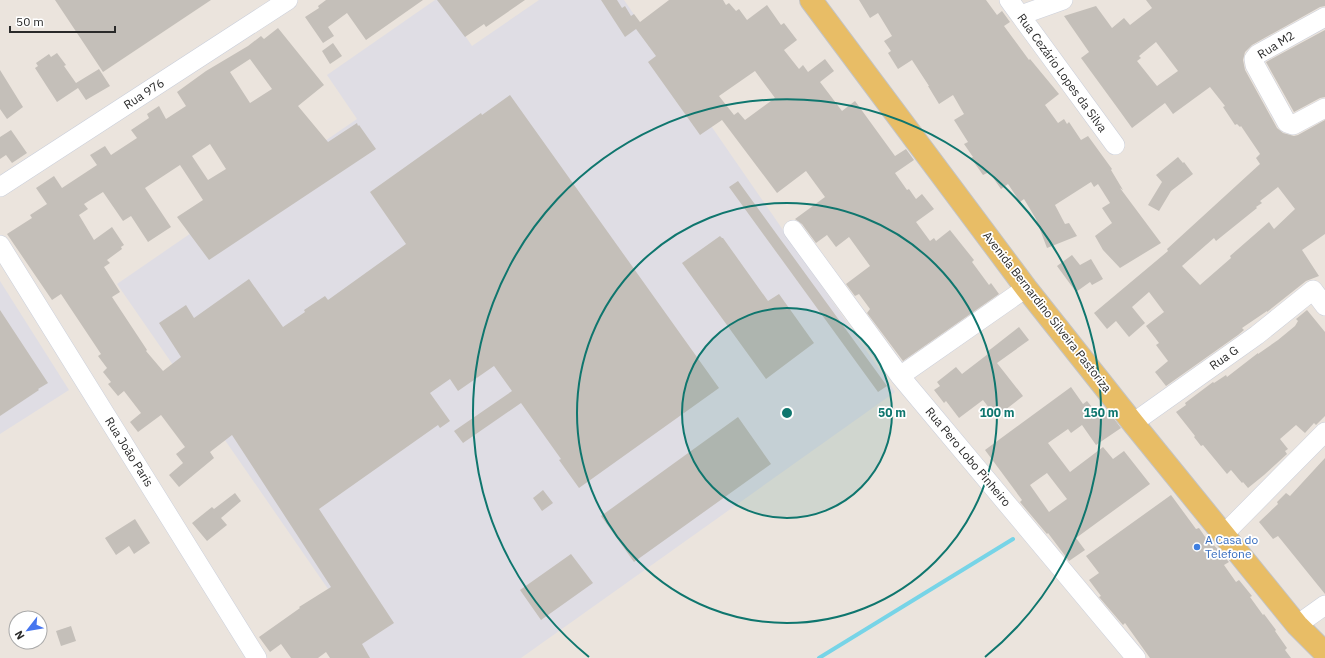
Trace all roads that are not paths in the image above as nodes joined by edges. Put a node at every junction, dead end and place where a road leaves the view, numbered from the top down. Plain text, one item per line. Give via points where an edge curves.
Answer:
1 (288, 0) edge
2 (811, 0) edge
3 (1009, 0) edge
4 (1063, 0) edge
5 (1021, 15) junction
6 (1325, 17) edge
7 (1325, 108) edge
8 (1115, 145) dead end
9 (0, 187) edge
10 (793, 230) dead end
11 (0, 245) edge
12 (1026, 288) junction
13 (1325, 306) edge
14 (900, 376) junction
15 (1134, 423) junction
16 (1325, 432) edge
17 (1224, 534) junction
18 (1325, 605) edge
19 (1298, 624) junction
20 (1325, 653) edge
21 (257, 658) edge
22 (1136, 658) edge

1 - 9 street, Rua 976
2 - 12 main road, Avenida Bernardino Silveira Pastoriza
3 - 5 street, Rua Cezário Lopes da Silva
4 - 5 street
5 - 8 street, Rua Cezário Lopes da Silva
6 - 7 street, Rua M2 via 1258,54 1254,59 1254,64 1287,123 1292,126
10 - 14 street, Rua Pero Lobo Pinheiro
11 - 21 street, Rua João Paris
12 - 14 street
12 - 15 main road, Avenida Bernardino Silveira Pastoriza
13 - 15 street, Rua G via 1313,290 1257,335
14 - 22 street, Rua Pero Lobo Pinheiro
15 - 17 main road, Avenida Bernardino Silveira Pastoriza
16 - 17 street
17 - 19 main road, Avenida Bernardino Silveira Pastoriza
18 - 19 street
19 - 20 main road, Avenida Bernardino Silveira Pastoriza

